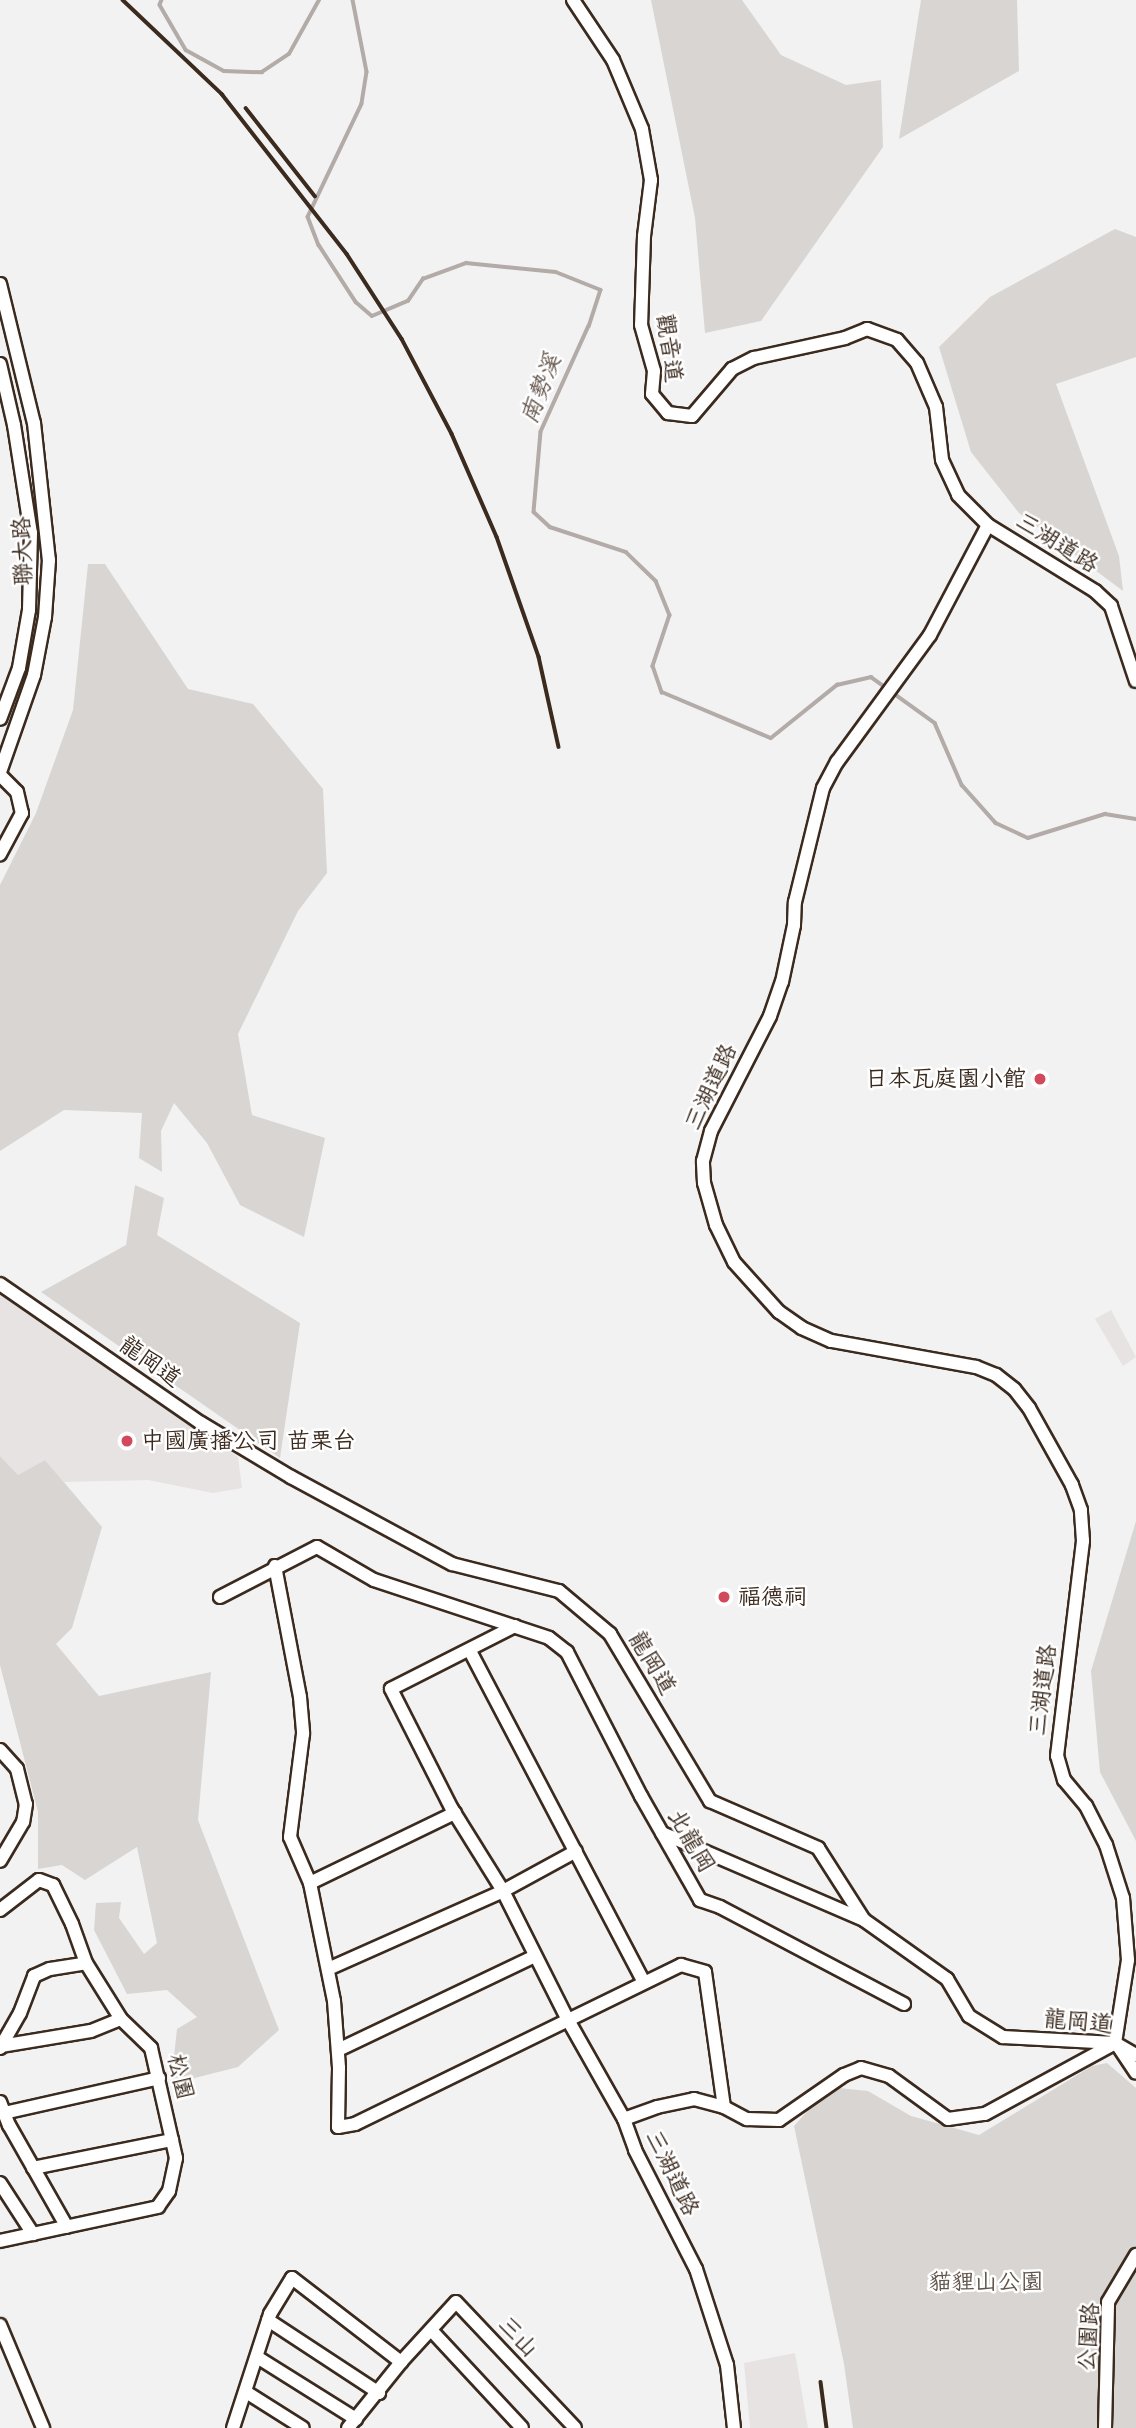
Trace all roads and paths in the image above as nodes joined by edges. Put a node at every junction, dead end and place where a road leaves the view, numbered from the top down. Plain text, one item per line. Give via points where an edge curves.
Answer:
1 (573, 0) edge
2 (0, 284) edge
3 (0, 364) edge
4 (34, 423) junction
5 (15, 425) junction
6 (988, 525) junction
7 (1136, 681) edge
8 (0, 719) edge
9 (0, 774) edge
10 (0, 854) edge
11 (0, 1284) edge
12 (275, 1566) junction
13 (220, 1597) dead end
14 (515, 1626) junction
15 (470, 1651) junction
16 (0, 1750) edge
17 (455, 1813) junction
18 (662, 1833) junction
19 (576, 1851) junction
20 (0, 1861) edge
21 (310, 1883) junction
22 (503, 1891) junction
23 (0, 1910) edge
24 (864, 1920) junction
25 (535, 1956) junction
26 (86, 1963) junction
27 (328, 1969) junction
28 (644, 1982) junction
29 (904, 2004) dead end
30 (121, 2019) junction
31 (568, 2020) junction
32 (1115, 2043) junction
33 (1, 2047) edge
34 (338, 2050) junction
35 (1136, 2055) edge
36 (1136, 2073) edge
37 (159, 2078) junction
38 (724, 2107) junction
39 (2, 2108) edge
40 (624, 2119) junction
41 (172, 2140) junction
42 (33, 2168) junction
43 (0, 2183) edge
44 (67, 2227) junction
45 (33, 2234) junction
46 (0, 2241) edge
47 (1136, 2255) edge
48 (268, 2320) junction
49 (0, 2325) edge
50 (432, 2331) junction
51 (257, 2357) junction
52 (401, 2362) junction
53 (246, 2392) junction
54 (379, 2393) junction
55 (352, 2425) edge
56 (43, 2428) edge
57 (233, 2428) edge
58 (303, 2428) edge
59 (522, 2428) edge
60 (575, 2428) edge
61 (734, 2428) edge
62 (1105, 2428) edge

1 - 6 street, 觀音道 via 613,60 642,129 652,180 644,236 641,325 654,371 652,394 668,413 692,416 732,369 754,358 867,329 877,332 897,340 917,363 936,407 942,460 958,495
2 - 4 street, 聯大路
3 - 5 street, 聯大路
4 - 5 street
4 - 9 street, 聯大路 via 49,559 45,617 34,675
5 - 8 street, 聯大路 via 31,533 29,610 19,668
6 - 7 street, 三湖道路 via 1095,591 1111,606
6 - 32 street, 三湖道路 via 930,635 823,788 770,1016 711,1130 703,1161 704,1183 716,1225 734,1262 779,1312 802,1328 851,1347 976,1367 996,1375 1029,1408 1072,1485 1081,1510 1083,1541 1057,1756 1064,1780 1086,1806 1106,1845 1124,1899 1128,1960
9 - 10 street via 17,792 22,813
11 - 24 street, 龍岡道 via 201,1423 291,1477 452,1564 559,1591 610,1634 710,1801 818,1848
12 - 13 street, 北龍岡
12 - 14 street, 北龍岡 via 317,1546 374,1580
12 - 21 street via 303,1734 290,1838
14 - 15 street
14 - 18 street, 北龍岡 via 549,1638 567,1652
15 - 17 street via 391,1689
15 - 19 street
16 - 20 street via 17,1769 26,1804 23,1822
17 - 21 street
17 - 22 street
18 - 24 street
18 - 29 street, 北龍岡 via 700,1900
19 - 22 street
19 - 28 street
21 - 27 street
22 - 25 street
22 - 27 street
23 - 26 street, 松園 via 39,1880 53,1885
24 - 32 street, 龍岡道 via 947,1979 969,2016 1003,2037
25 - 31 street
25 - 34 street
26 - 30 street, 松園
26 - 33 street via 34,1976
27 - 34 street
28 - 31 street
28 - 38 street via 681,1965 705,1972
30 - 33 street via 91,2031
30 - 37 street, 松園 via 151,2048
31 - 34 street via 355,2124 338,2127
31 - 40 street
32 - 35 street, 龍岡道
32 - 36 street
32 - 38 street, 三湖道路 via 985,2115 948,2119 889,2076 861,2068 779,2120 747,2119
37 - 39 street
37 - 41 street, 松園
38 - 40 street, 三湖道路 via 694,2099
39 - 42 street
40 - 61 street, 三湖道路 via 710,2306 727,2365
41 - 42 street
41 - 44 street, 松園 via 175,2171 158,2207
42 - 44 street
43 - 45 street
44 - 45 street, 松園
45 - 46 street, 松園
47 - 62 street, 公園路 via 1108,2302
48 - 51 street
48 - 52 street via 292,2278
48 - 54 street
49 - 56 street
50 - 52 street, 三山
50 - 59 street
50 - 60 street, 三山 via 456,2302
51 - 53 street
51 - 55 street, 三山
52 - 54 street, 三山
53 - 57 street
53 - 58 street
54 - 55 street, 三山

